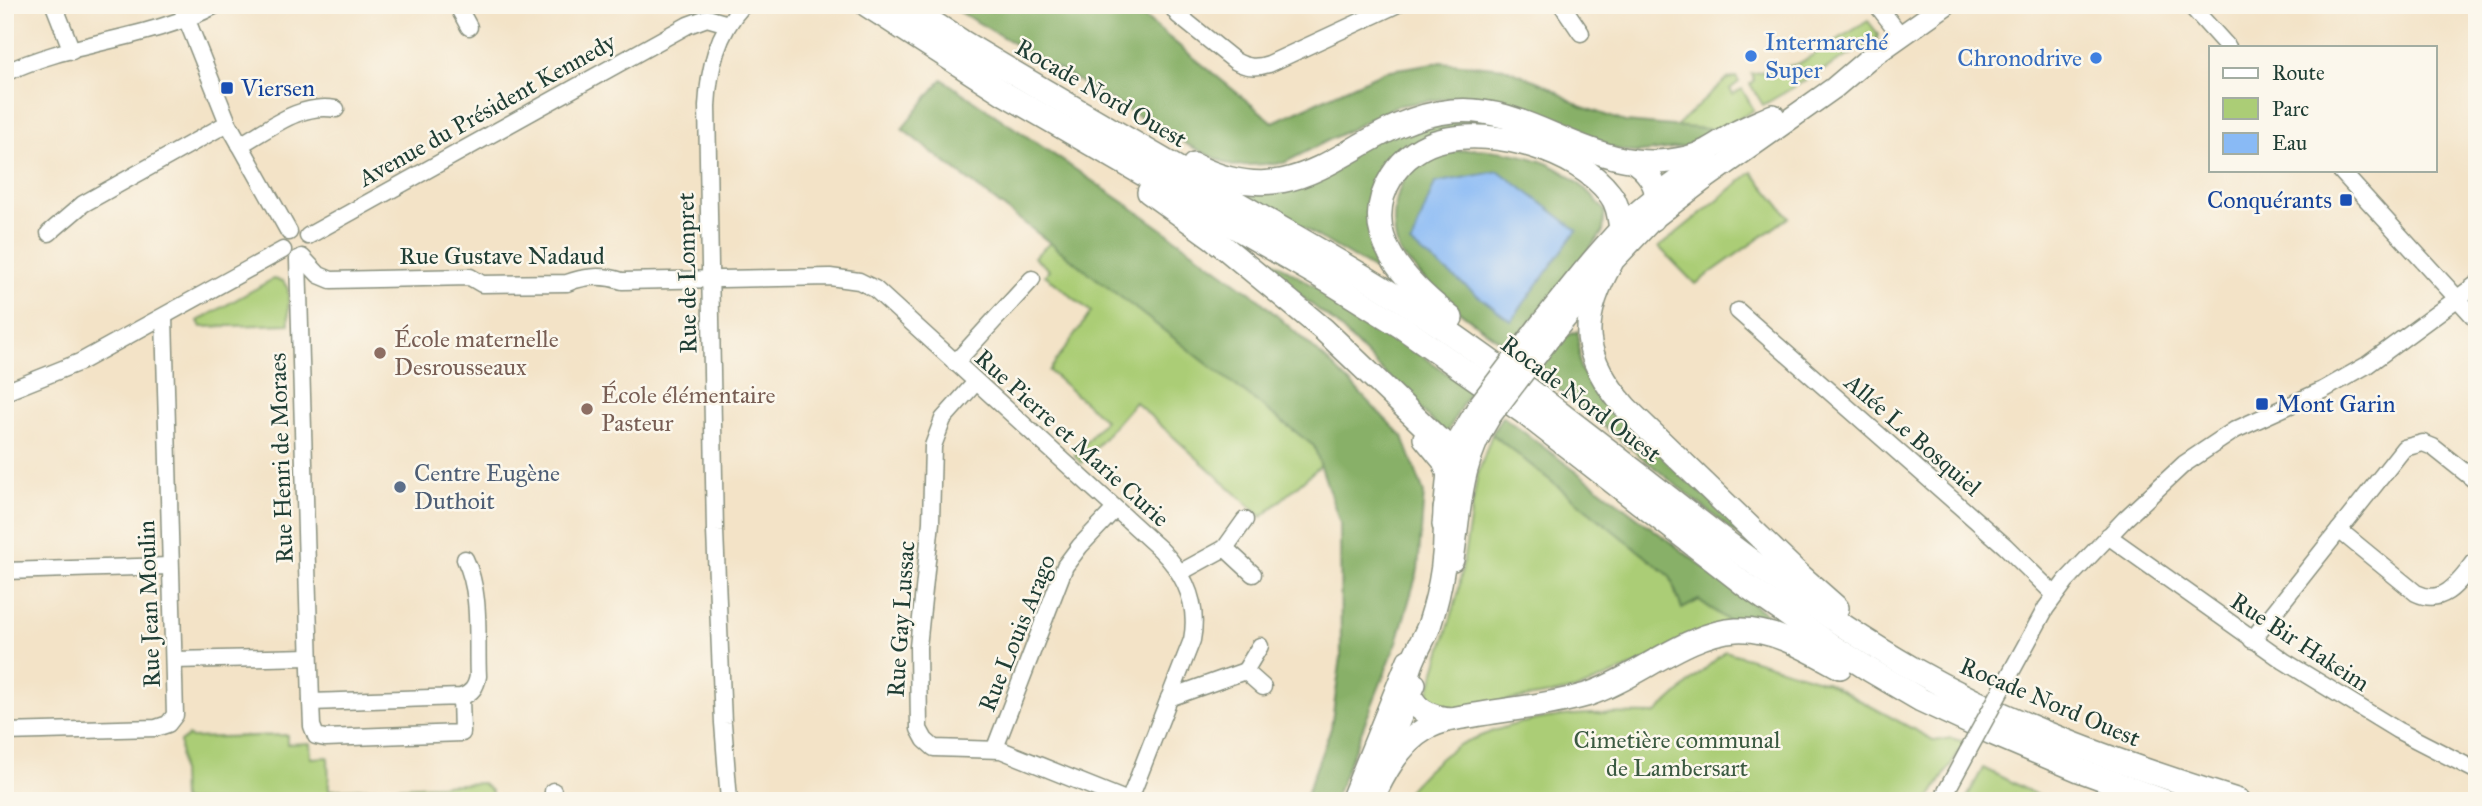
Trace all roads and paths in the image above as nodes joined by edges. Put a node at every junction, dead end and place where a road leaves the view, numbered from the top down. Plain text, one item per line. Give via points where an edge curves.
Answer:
1 (54, 5) edge
2 (216, 5) edge
3 (457, 5) edge
4 (722, 5) edge
5 (743, 5) edge
6 (867, 5) edge
7 (905, 5) edge
8 (1396, 5) edge
9 (1562, 5) edge
10 (1877, 5) edge
11 (1945, 5) edge
12 (2190, 5) edge
13 (1172, 6) edge
14 (184, 12) edge
15 (728, 24) junction
16 (469, 27) dead end
17 (1581, 33) dead end
18 (1901, 36) junction
19 (2227, 46) edge
20 (72, 51) junction
21 (1867, 60) junction
22 (5, 73) edge
23 (1043, 90) junction
24 (335, 109) dead end
25 (1773, 116) junction
26 (228, 123) junction
27 (1075, 134) junction
28 (240, 145) junction
29 (1635, 162) junction
30 (2342, 172) edge
31 (1658, 195) junction
32 (1653, 219) junction
33 (1621, 229) junction
34 (289, 232) junction
35 (49, 233) dead end
36 (308, 236) junction
37 (283, 250) junction
38 (300, 258) junction
39 (1611, 263) junction
40 (1032, 279) dead end
41 (710, 280) junction
42 (2477, 284) edge
43 (2458, 298) junction
44 (1738, 312) dead end
45 (164, 317) junction
46 (2477, 320) edge
47 (1547, 329) junction
48 (955, 363) junction
49 (976, 382) junction
50 (1529, 389) junction
51 (5, 392) edge
52 (1405, 410) junction
53 (1485, 410) junction
54 (1477, 438) junction
55 (1455, 446) junction
56 (1448, 472) junction
57 (2477, 482) edge
58 (1115, 509) junction
59 (1445, 509) junction
60 (1245, 520) dead end
61 (2339, 530) junction
62 (2108, 537) junction
63 (1225, 548) junction
64 (465, 559) dead end
65 (2477, 559) edge
66 (170, 566) junction
67 (5, 571) edge
68 (1181, 572) junction
69 (1253, 574) dead end
70 (2054, 595) junction
71 (2252, 640) junction
72 (1260, 646) dead end
73 (309, 657) junction
74 (174, 660) junction
75 (1915, 670) junction
76 (1245, 671) junction
77 (1263, 687) dead end
78 (1410, 695) junction
79 (461, 697) junction
80 (1169, 698) junction
81 (1921, 701) junction
82 (311, 702) junction
83 (1451, 719) junction
84 (5, 732) edge
85 (995, 748) junction
86 (2477, 771) edge
87 (729, 801) edge
88 (1128, 801) edge
89 (1351, 801) edge
90 (1365, 801) edge
91 (1371, 801) edge
92 (1941, 801) edge
93 (2164, 801) edge
94 (2239, 801) edge

1 - 20 street
2 - 14 street
3 - 16 street
4 - 15 street
5 - 15 street, Rue de Lompret
6 - 27 highway, Rocade Nord Ouest
7 - 23 highway, Rocade Nord Ouest
8 - 13 street via 1256,68 1235,61
9 - 17 street
10 - 18 street
11 - 18 main road
12 - 19 street
14 - 20 street via 152,30
14 - 26 street
15 - 36 street, Avenue du Président Kennedy via 707,18 688,24
15 - 41 street, Rue de Lompret via 714,56 708,88
18 - 21 main road
20 - 22 street
21 - 25 main road
21 - 32 main road
23 - 29 highway via 1202,168 1249,183 1304,175 1397,127 1454,111 1493,114 1587,150
23 - 50 highway, Rocade Nord Ouest via 1366,278
24 - 28 street via 309,108
25 - 29 highway via 1694,156
25 - 31 main road
26 - 28 street
26 - 35 street via 83,204
27 - 52 highway via 1301,311
27 - 81 highway, Rocade Nord Ouest via 1421,339 1522,411 1744,584
28 - 34 street
29 - 31 highway via 1651,176
30 - 43 street
31 - 32 highway
31 - 33 main road
32 - 39 main road
33 - 47 main road
33 - 50 highway via 1614,200 1596,180 1561,157 1514,141 1466,137 1434,142 1408,157 1390,179 1382,200 1380,227 1397,266
34 - 36 street
34 - 37 street via 282,241
36 - 38 street via 310,247
37 - 38 street via 289,257
37 - 45 street
38 - 41 street, Rue Gustave Nadaud via 331,280 470,277 482,284 567,283 611,277 622,281
38 - 73 street, Rue Henri de Moraes
39 - 47 main road
39 - 75 highway via 1592,299 1588,325 1592,354 1608,386 1802,578
40 - 48 street
41 - 48 street, Rue Pierre et Marie Curie via 859,281 883,296
41 - 87 street, Rue de Lompret via 715,530
42 - 43 street
43 - 46 street
43 - 62 street via 2354,374 2217,440 2164,481
44 - 70 street, Allée Le Bosquiel via 2005,545
45 - 51 street via 79,362
45 - 66 street, Rue Jean Moulin
47 - 53 main road, bridge
48 - 49 street, Rue Pierre et Marie Curie
49 - 58 street, Rue Pierre et Marie Curie
49 - 85 street, Rue Gay Lussac via 943,419 933,446 918,721 921,734 934,748
50 - 75 highway, Rocade Nord Ouest via 1777,582
52 - 55 highway via 1437,438
52 - 56 highway
53 - 54 main road
53 - 55 main road
54 - 55 highway
54 - 78 main road via 1464,476 1444,606
55 - 56 main road
56 - 59 main road
57 - 61 street via 2433,447 2413,444 2397,456
58 - 68 street, Rue Pierre et Marie Curie
58 - 85 street, Rue Louis Arago via 1065,566
59 - 78 highway via 1443,570 1428,628 1408,677
59 - 89 main road via 1424,620
60 - 63 street
61 - 65 street via 2424,597 2445,595
61 - 71 street
62 - 70 street
62 - 71 street, Rue Bir Hakeim
63 - 68 street
63 - 69 street
64 - 79 street via 475,589 478,676 474,689
66 - 67 street
66 - 74 street, Rue Jean Moulin
68 - 80 street, Rue Pierre et Marie Curie via 1194,622 1192,640
70 - 92 street, bridge
71 - 86 street, Rue Bir Hakeim via 2370,715
72 - 76 street
73 - 74 street
73 - 82 street, Rue Henri de Moraes
74 - 84 street, Rue Jean Moulin via 176,711 164,725
75 - 94 highway, Rocade Nord Ouest via 2066,741
76 - 77 street
76 - 80 street
78 - 83 highway via 1425,713
78 - 90 main road
79 - 82 street
79 - 82 street, Rue Henri de Moraes via 462,733 325,738 313,730
80 - 88 street, Rue Pierre et Marie Curie
81 - 83 highway via 1790,642 1739,630 1692,642 1622,681 1586,695
81 - 93 highway, Rocade Nord Ouest
83 - 91 highway via 1425,729 1407,744
85 - 88 street, Rue Gay Lussac

